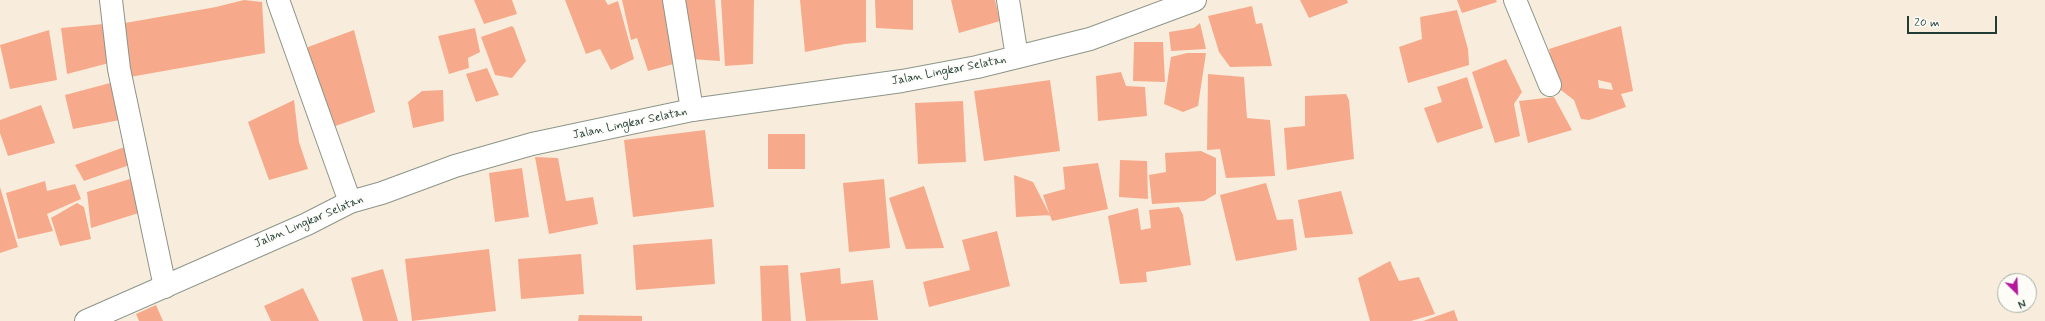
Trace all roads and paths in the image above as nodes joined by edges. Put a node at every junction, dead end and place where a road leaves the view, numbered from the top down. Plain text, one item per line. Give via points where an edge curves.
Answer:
1 (111, 0) edge
2 (278, 0) edge
3 (674, 0) edge
4 (1008, 0) edge
5 (1515, 0) edge
6 (1191, 1) edge
7 (1017, 58) junction
8 (1550, 85) dead end
9 (692, 110) junction
10 (350, 202) junction
11 (165, 287) junction
12 (86, 321) edge

1 - 11 street via 119,69
2 - 10 street
3 - 9 street
4 - 7 street
5 - 8 street
6 - 7 street, Jalan Lingkar Selatan via 1090,39
7 - 9 street, Jalan Lingkar Selatan via 902,81
9 - 10 street, Jalan Lingkar Selatan via 532,144 454,166
10 - 11 street, Jalan Lingkar Selatan via 307,224
11 - 12 street, Jalan Lingkar Selatan

